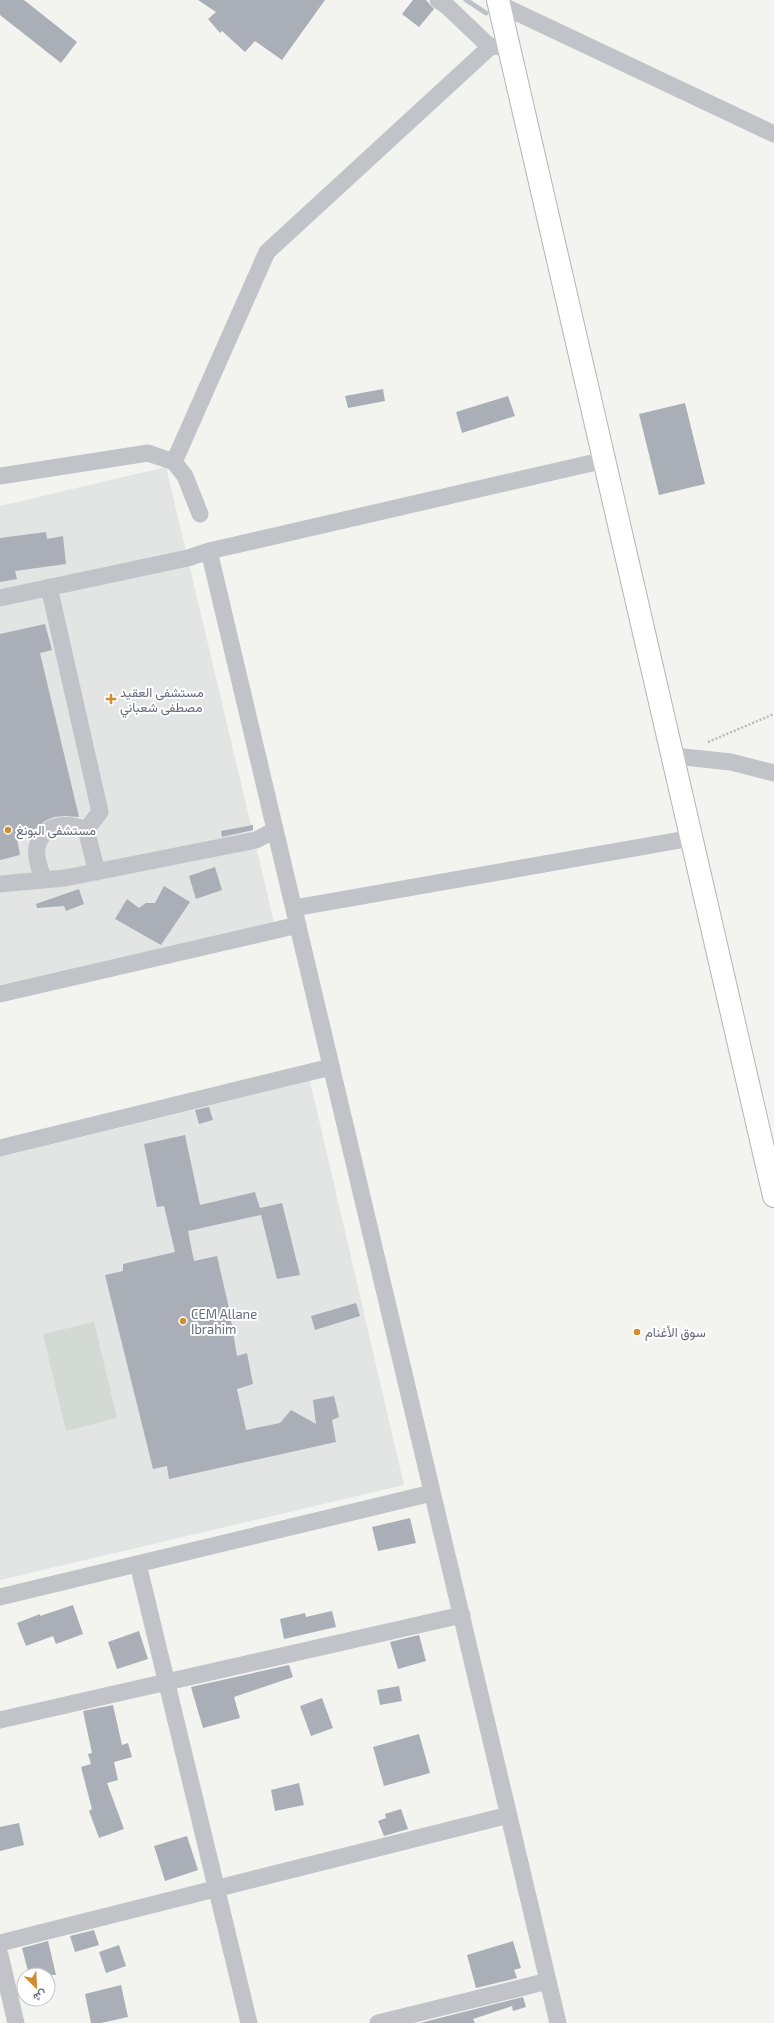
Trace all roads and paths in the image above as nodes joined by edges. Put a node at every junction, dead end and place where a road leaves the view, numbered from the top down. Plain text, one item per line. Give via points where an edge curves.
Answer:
1 (438, 0) edge
2 (499, 2) edge
3 (499, 46) junction
4 (774, 134) edge
5 (605, 460) junction
6 (174, 462) junction
7 (0, 476) edge
8 (200, 514) dead end
9 (209, 551) junction
10 (49, 587) junction
11 (0, 598) edge
12 (774, 714) edge
13 (702, 744) dead end
14 (674, 756) junction
15 (774, 773) edge
16 (86, 830) junction
17 (275, 830) junction
18 (692, 838) junction
19 (98, 872) junction
20 (44, 880) junction
21 (0, 884) edge
22 (294, 908) junction
23 (298, 925) junction
24 (0, 994) edge
25 (331, 1067) junction
26 (0, 1148) edge
27 (774, 1196) edge
28 (432, 1493) junction
29 (138, 1564) junction
30 (0, 1597) edge
31 (462, 1615) junction
32 (167, 1682) junction
33 (0, 1720) edge
34 (509, 1815) junction
35 (217, 1888) junction
36 (0, 1943) edge
37 (0, 1955) edge
38 (548, 1981) junction
39 (16, 2023) edge
40 (249, 2023) edge
41 (378, 2023) edge
42 (558, 2023) edge

1 - 3 street
2 - 3 main road
2 - 4 street
3 - 5 main road
3 - 6 street via 267,252
5 - 9 street
5 - 14 main road
6 - 7 street via 148,453 133,454
6 - 8 street via 185,476
9 - 10 street via 188,558
9 - 17 street
10 - 11 street
10 - 16 street via 100,812
12 - 13 path
14 - 15 street via 731,762
14 - 18 main road
16 - 19 street
16 - 20 street via 76,825 60,824 45,832 37,846 38,864
17 - 19 street via 256,840
17 - 22 street
18 - 22 street
18 - 27 main road
19 - 20 street
20 - 21 street
22 - 23 street
23 - 24 street
23 - 25 street
25 - 26 street
25 - 28 street
28 - 29 street
28 - 31 street
29 - 30 street
29 - 32 street
31 - 32 street
31 - 34 street
32 - 33 street
32 - 35 street
34 - 35 street
34 - 38 street
35 - 36 street
35 - 40 street
37 - 39 street
38 - 41 street
38 - 42 street

